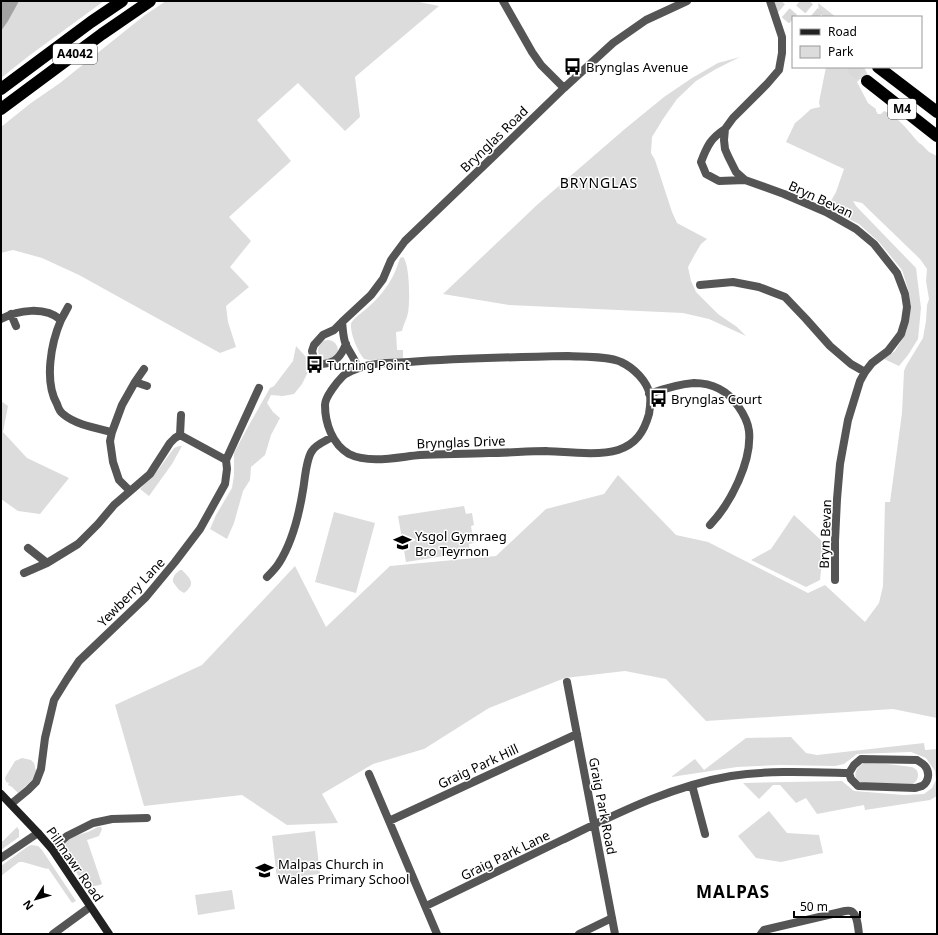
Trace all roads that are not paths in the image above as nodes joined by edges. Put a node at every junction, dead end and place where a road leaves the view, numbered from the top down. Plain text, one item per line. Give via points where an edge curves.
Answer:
1 (122, 1) edge
2 (150, 1) edge
3 (503, 1) edge
4 (687, 1) edge
5 (770, 1) edge
6 (879, 68) edge
7 (867, 81) tunnel mouth
8 (564, 88) junction
9 (1, 89) edge
10 (1, 109) edge
11 (937, 112) edge
12 (725, 129) junction
13 (937, 136) edge
14 (745, 180) junction
15 (700, 284) dead end
16 (68, 307) dead end
17 (11, 314) junction
18 (1, 319) edge
19 (61, 320) junction
20 (342, 322) junction
21 (16, 326) dead end
22 (346, 344) junction
23 (358, 368) junction
24 (144, 369) dead end
25 (865, 372) junction
26 (135, 382) junction
27 (147, 386) dead end
28 (259, 388) dead end
29 (650, 394) junction
30 (182, 415) dead end
31 (112, 432) junction
32 (180, 435) junction
33 (332, 437) junction
34 (226, 460) junction
35 (130, 491) junction
36 (710, 524) dead end
37 (28, 548) dead end
38 (47, 563) junction
39 (24, 573) dead end
40 (267, 577) dead end
41 (835, 580) dead end
42 (567, 682) dead end
43 (577, 734) junction
44 (849, 773) junction
45 (369, 774) dead end
46 (692, 785) junction
47 (1, 794) edge
48 (11, 804) junction
49 (147, 818) dead end
50 (389, 821) junction
51 (594, 824) junction
52 (38, 833) junction
53 (705, 834) dead end
54 (52, 849) junction
55 (1, 858) edge
56 (426, 906) junction
57 (90, 907) junction
58 (612, 918) junction
59 (53, 934) edge
60 (109, 934) edge
61 (437, 934) edge
62 (579, 934) edge
63 (615, 934) edge
64 (761, 934) edge
65 (859, 934) edge

1 - 9 highway, A4042
2 - 10 highway, A4042
3 - 8 street via 532,52
4 - 8 street, Brynglas Road via 646,20 613,43
5 - 12 street, Bryn Bevan via 782,38 779,70
6 - 11 highway, M4
7 - 13 highway, M4
8 - 20 street, Brynglas Road via 404,241 371,295
12 - 14 street via 725,149 736,172
12 - 14 street, Bryn Bevan via 716,134 706,148 701,162 706,174 720,181
14 - 25 street, Bryn Bevan via 826,212 856,229 874,244 897,273 907,307 901,334 888,351
15 - 25 street via 733,282 759,286 785,297 830,346
16 - 19 street
17 - 18 street
17 - 19 street via 34,311 56,315
17 - 21 street
19 - 31 street via 50,365 50,383 54,399 62,413 70,419
20 - 22 street
20 - 22 street, Brynglas Road via 334,330 323,335 314,345 314,359 322,364 331,363 343,352
22 - 23 street
23 - 29 street, Brynglas Drive via 459,359 568,356 612,358 640,376
23 - 33 street, Brynglas Drive via 343,376 325,402 326,420
24 - 26 street
25 - 41 street, Bryn Bevan via 858,385 849,415 840,464
26 - 27 street
26 - 31 street via 122,405
28 - 34 street, Yewberry Lane
29 - 33 street, Brynglas Drive via 650,406 642,432 628,445 609,452 534,451 368,459 348,453
29 - 36 street via 693,383 708,384 722,390 734,400 743,413 749,429 750,446 746,461 729,500
30 - 32 street
31 - 35 street via 110,441 113,462 119,480
32 - 34 street
32 - 35 street via 170,443 150,474
33 - 40 street via 312,450 295,529 279,563
34 - 48 street, Yewberry Lane via 225,484 200,529 146,597 79,661 66,679 54,700 45,738 42,769 36,782
35 - 38 street via 78,544
37 - 38 street
38 - 39 street
42 - 43 street, Graig Park Road
43 - 50 street, Graig Park Hill
43 - 51 street, Graig Park Road
44 - 44 street via 858,786 915,788 925,783 928,778 928,771 917,760 861,759
44 - 46 street, Graig Park Lane via 755,773
45 - 50 street
46 - 51 street, Graig Park Lane via 663,794
46 - 53 street
47 - 48 street, Pillmawr Road
48 - 52 street, Pillmawr Road
49 - 54 street via 93,823 67,836
50 - 56 street
51 - 56 street, Graig Park Lane
51 - 58 street, Graig Park Road
52 - 54 street, Pillmawr Road
52 - 55 street
54 - 57 street, Pillmawr Road
56 - 61 street
57 - 59 street
57 - 60 street, Pillmawr Road
58 - 62 street
58 - 63 street, Graig Park Road
64 - 65 street via 764,930 850,910 856,917

